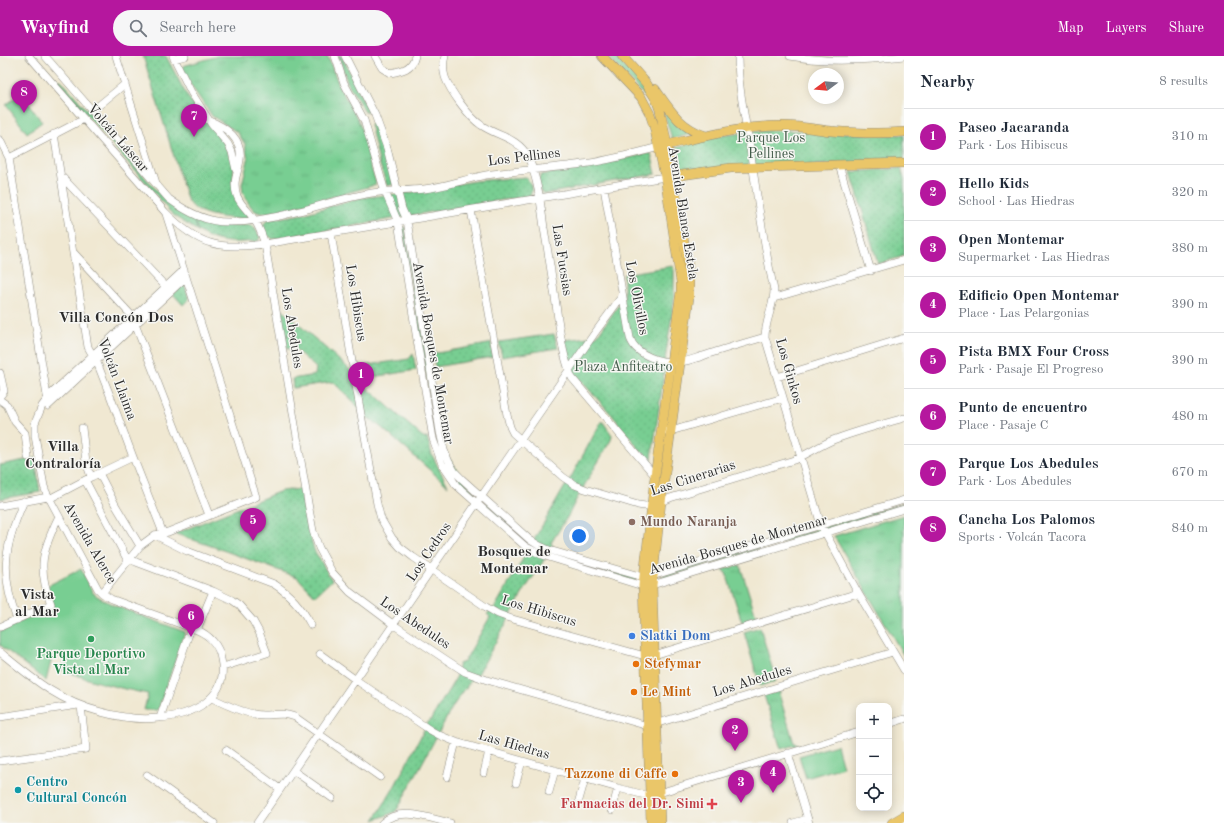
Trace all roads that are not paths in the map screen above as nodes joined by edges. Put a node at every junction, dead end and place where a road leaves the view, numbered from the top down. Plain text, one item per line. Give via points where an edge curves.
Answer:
1 (30, 56) edge
2 (45, 56) edge
3 (116, 56) edge
4 (185, 56) edge
5 (335, 56) edge
6 (345, 56) edge
7 (375, 56) edge
8 (415, 56) edge
9 (445, 56) edge
10 (602, 56) edge
11 (622, 56) edge
12 (738, 56) edge
13 (790, 56) edge
14 (904, 56) edge
15 (173, 58) edge
16 (643, 79) junction
17 (125, 84) junction
18 (92, 112) junction
19 (375, 115) junction
20 (84, 119) junction
21 (364, 120) junction
22 (747, 128) junction
23 (904, 132) edge
24 (54, 134) junction
25 (706, 136) junction
26 (0, 140) edge
27 (663, 146) junction
28 (9, 158) junction
29 (839, 165) junction
30 (904, 165) edge
31 (752, 167) junction
32 (533, 170) junction
33 (61, 176) junction
34 (669, 177) junction
35 (157, 187) junction
36 (604, 188) junction
37 (398, 190) junction
38 (385, 192) junction
39 (540, 198) junction
40 (471, 210) junction
41 (165, 212) junction
42 (407, 220) junction
43 (255, 221) junction
44 (398, 222) junction
45 (331, 233) junction
46 (265, 244) junction
47 (74, 253) junction
48 (904, 260) edge
49 (871, 271) junction
50 (185, 273) junction
51 (168, 289) junction
52 (622, 296) junction
53 (774, 298) junction
54 (134, 321) junction
55 (765, 337) junction
56 (904, 338) edge
57 (94, 358) junction
58 (676, 362) junction
59 (569, 371) junction
60 (0, 373) edge
61 (777, 377) junction
62 (2, 393) edge
63 (783, 398) junction
64 (0, 400) edge
65 (49, 401) junction
66 (904, 418) edge
67 (82, 428) dead end
68 (666, 431) junction
69 (521, 441) junction
70 (28, 457) dead end
71 (133, 457) junction
72 (801, 457) junction
73 (99, 472) junction
74 (655, 476) junction
75 (88, 478) junction
76 (481, 497) junction
77 (49, 498) junction
78 (904, 500) edge
79 (24, 501) junction
80 (477, 504) junction
81 (657, 504) junction
82 (0, 506) edge
83 (904, 509) edge
84 (59, 516) junction
85 (209, 516) junction
86 (821, 525) junction
87 (163, 533) junction
88 (824, 533) junction
89 (155, 535) junction
90 (140, 546) junction
91 (129, 560) junction
92 (432, 570) junction
93 (648, 581) junction
94 (213, 591) junction
95 (102, 593) junction
96 (858, 593) junction
97 (17, 620) junction
98 (311, 625) dead end
99 (394, 625) junction
100 (0, 627) edge
101 (194, 629) junction
102 (0, 652) edge
103 (894, 652) junction
104 (320, 654) dead end
105 (650, 656) junction
106 (223, 668) junction
107 (904, 670) edge
108 (356, 680) junction
109 (212, 698) junction
110 (80, 705) junction
111 (0, 717) edge
112 (160, 718) junction
113 (904, 719) edge
114 (892, 723) edge
115 (652, 725) junction
116 (856, 733) edge
117 (319, 734) junction
118 (456, 742) junction
119 (226, 750) dead end
120 (489, 751) junction
121 (788, 753) junction
122 (0, 761) edge
123 (522, 761) junction
124 (555, 770) junction
125 (294, 771) junction
126 (484, 773) dead end
127 (147, 775) dead end
128 (380, 777) dead end
129 (448, 777) dead end
130 (585, 779) junction
131 (516, 783) dead end
132 (618, 788) junction
133 (280, 790) junction
134 (549, 792) dead end
135 (655, 794) junction
136 (332, 798) dead end
137 (579, 800) dead end
138 (612, 810) dead end
139 (904, 816) edge
140 (808, 821) edge
141 (214, 823) edge
142 (257, 823) edge
143 (382, 823) edge
144 (450, 823) edge
145 (651, 823) edge
146 (660, 823) edge
147 (793, 823) edge
148 (892, 823) edge

1 - 20 street, Volcán Láscar
2 - 18 street, Volcán Láscar
3 - 17 street
4 - 15 street
5 - 21 street, Avenida Bosques de Montemar via 344,83
6 - 19 street, Avenida Bosques de Montemar
7 - 8 street via 382,68 390,73 408,68
9 - 32 street, Las Fucsias via 445,78 463,107 481,125 520,146
10 - 27 main road, Avenida Blanca Estela via 641,97
11 - 16 main road, Avenida Blanca Estela
12 - 22 street, Los Ginkos via 740,92
13 - 14 street via 838,60
15 - 43 street, Los Abedules via 208,120 228,130 237,141 241,154 235,183 237,196
16 - 25 main road via 652,86 683,124
16 - 27 main road, Avenida Blanca Estela via 660,110
17 - 18 street
17 - 35 street
18 - 35 street, Volcán Láscar
19 - 21 street
19 - 37 street, Avenida Bosques de Montemar
20 - 24 street
20 - 41 street, Volcán Láscar
21 - 38 street, Avenida Bosques de Montemar
22 - 23 main road, Los Pellines via 782,126 856,133
22 - 25 main road, Los Pellines
22 - 31 street, Los Ginkos
24 - 28 street
24 - 33 street, Volcán Llaima
25 - 27 main road, Los Pellines
26 - 28 street
27 - 32 street, Los Pellines via 583,164
27 - 34 main road, Avenida Blanca Estela
28 - 65 street
29 - 30 main road
29 - 31 main road
29 - 49 street
31 - 34 main road
31 - 53 street, Los Ginkos
32 - 37 street, Los Pellines via 485,175 436,188
32 - 39 street, Las Fucsias
33 - 47 street, Volcán Llaima
33 - 51 street
34 - 36 street
34 - 58 main road, Avenida Blanca Estela via 681,282
35 - 43 street, Los Pellines via 182,208 207,219 228,222
36 - 39 street
36 - 52 street, Los Olivillos
37 - 38 street, Los Pellines
37 - 42 street, Avenida Bosques de Montemar
38 - 43 street, Los Pellines via 357,196
38 - 44 street, Avenida Bosques de Montemar
39 - 40 street
39 - 59 street, Las Fucsias via 561,338
40 - 42 street
40 - 69 street, Las Cinerarias via 508,422 513,433
41 - 46 street via 186,231 208,242 230,247
41 - 50 street
42 - 44 street
42 - 76 street, Avenida Bosques de Montemar via 444,450 455,472
43 - 46 street, Los Abedules
44 - 45 street
44 - 80 street, Avenida Bosques de Montemar via 433,439 446,472
45 - 46 street
45 - 92 street, Los Hibiscus via 379,512 388,532 400,547
46 - 99 street, Los Abedules via 300,459 316,540 327,564 343,586
47 - 54 street
47 - 57 street, Volcán Llaima via 88,347
48 - 49 street
49 - 53 street
50 - 51 street
50 - 85 street via 256,497
51 - 54 street
52 - 58 street, Los Olivillos via 630,338 635,348 644,355
52 - 59 street, Los Cedros
53 - 55 street, Los Ginkos
54 - 57 street
54 - 85 street
55 - 58 street
55 - 61 street, Los Ginkos
56 - 61 street
57 - 65 street
57 - 71 street, Volcán Llaima
58 - 68 main road, Avenida Blanca Estela
59 - 69 street, Los Cedros
59 - 74 street, Las Fucsias via 572,378
60 - 62 street
61 - 63 street, Los Ginkos
63 - 68 street
63 - 72 street, Los Ginkos
64 - 70 street via 7,405 16,424 25,433
65 - 77 street, Avenida Alerce via 35,424 44,486
66 - 72 street, Las Cinerarias via 839,438
67 - 75 street
68 - 74 main road, Avenida Blanca Estela
68 - 81 main road, Avenida Blanca Estela
69 - 76 street, Los Cedros
69 - 81 street, Las Cinerarias via 575,485 646,507
71 - 73 street
71 - 87 street, Volcán Llaima
72 - 81 street, Las Cinerarias
72 - 86 street, Los Ginkos
73 - 75 street
73 - 90 street
74 - 81 main road, Avenida Blanca Estela
75 - 77 street
75 - 91 street
76 - 80 street, Los Cedros
76 - 93 street, Avenida Bosques de Montemar via 540,546
77 - 79 street
77 - 84 street, Avenida Alerce
78 - 86 street, Avenida Bosques de Montemar
79 - 82 street
79 - 97 street via 9,538 5,562 8,594
80 - 92 street, Los Cedros
80 - 93 street, Avenida Bosques de Montemar via 535,552
81 - 93 main road, Avenida Blanca Estela
83 - 88 street, Avenida Bosques de Montemar
84 - 95 street, Avenida Alerce
84 - 97 street via 45,547 43,560 45,588 51,604
85 - 87 street
86 - 88 street, Los Ginkos
86 - 93 street, Avenida Bosques de Montemar
87 - 89 street
88 - 93 street, Avenida Bosques de Montemar
88 - 96 street, Los Ginkos
89 - 90 street
89 - 98 street via 274,584 294,601
90 - 91 street
91 - 94 street
91 - 95 street
92 - 99 street, Los Cedros
92 - 105 street, Los Hibiscus via 498,614
93 - 105 main road, Avenida Blanca Estela
94 - 101 street
94 - 106 street via 239,605 259,632 267,652
95 - 101 street, Avenida Alerce via 111,599
96 - 103 street, Los Ginkos
96 - 105 street
97 - 100 street
99 - 108 street, Los Cedros
99 - 115 street, Los Abedules via 474,676
101 - 106 street, Avenida Alerce via 206,635 217,647
101 - 112 street
102 - 110 street, Avenida Alerce via 40,685
103 - 107 street, Los Ginkos
103 - 115 street, Los Abedules
104 - 108 street, Las Hiedras
105 - 115 main road, Avenida Blanca Estela
106 - 109 street, Avenida Alerce via 221,684
108 - 117 street, Los Cedros
108 - 118 street, Las Hiedras via 430,730
109 - 112 street, Avenida Alerce via 186,713
109 - 117 street via 249,712 294,717
110 - 111 street
110 - 112 street, Avenida Alerce via 124,717
110 - 122 street via 86,749
113 - 114 street
115 - 135 main road, Avenida Blanca Estela
116 - 121 street, Las Hiedras
117 - 125 street, Los Cedros
117 - 128 street
118 - 120 street, Las Hiedras
118 - 129 street
119 - 133 street
120 - 123 street, Las Hiedras
120 - 126 street
121 - 135 street, Las Hiedras
121 - 140 street
123 - 124 street, Las Hiedras
123 - 131 street
124 - 130 street, Las Hiedras
124 - 134 street
125 - 133 street, Los Cedros
125 - 136 street
127 - 141 street
130 - 132 street, Las Hiedras
130 - 137 street
132 - 135 street, Las Hiedras via 645,795
132 - 138 street
133 - 142 street, Los Cedros
135 - 145 main road, Avenida Blanca Estela
135 - 146 main road, Avenida Blanca Estela
139 - 148 main road
140 - 147 street
143 - 144 street via 392,816 402,814

